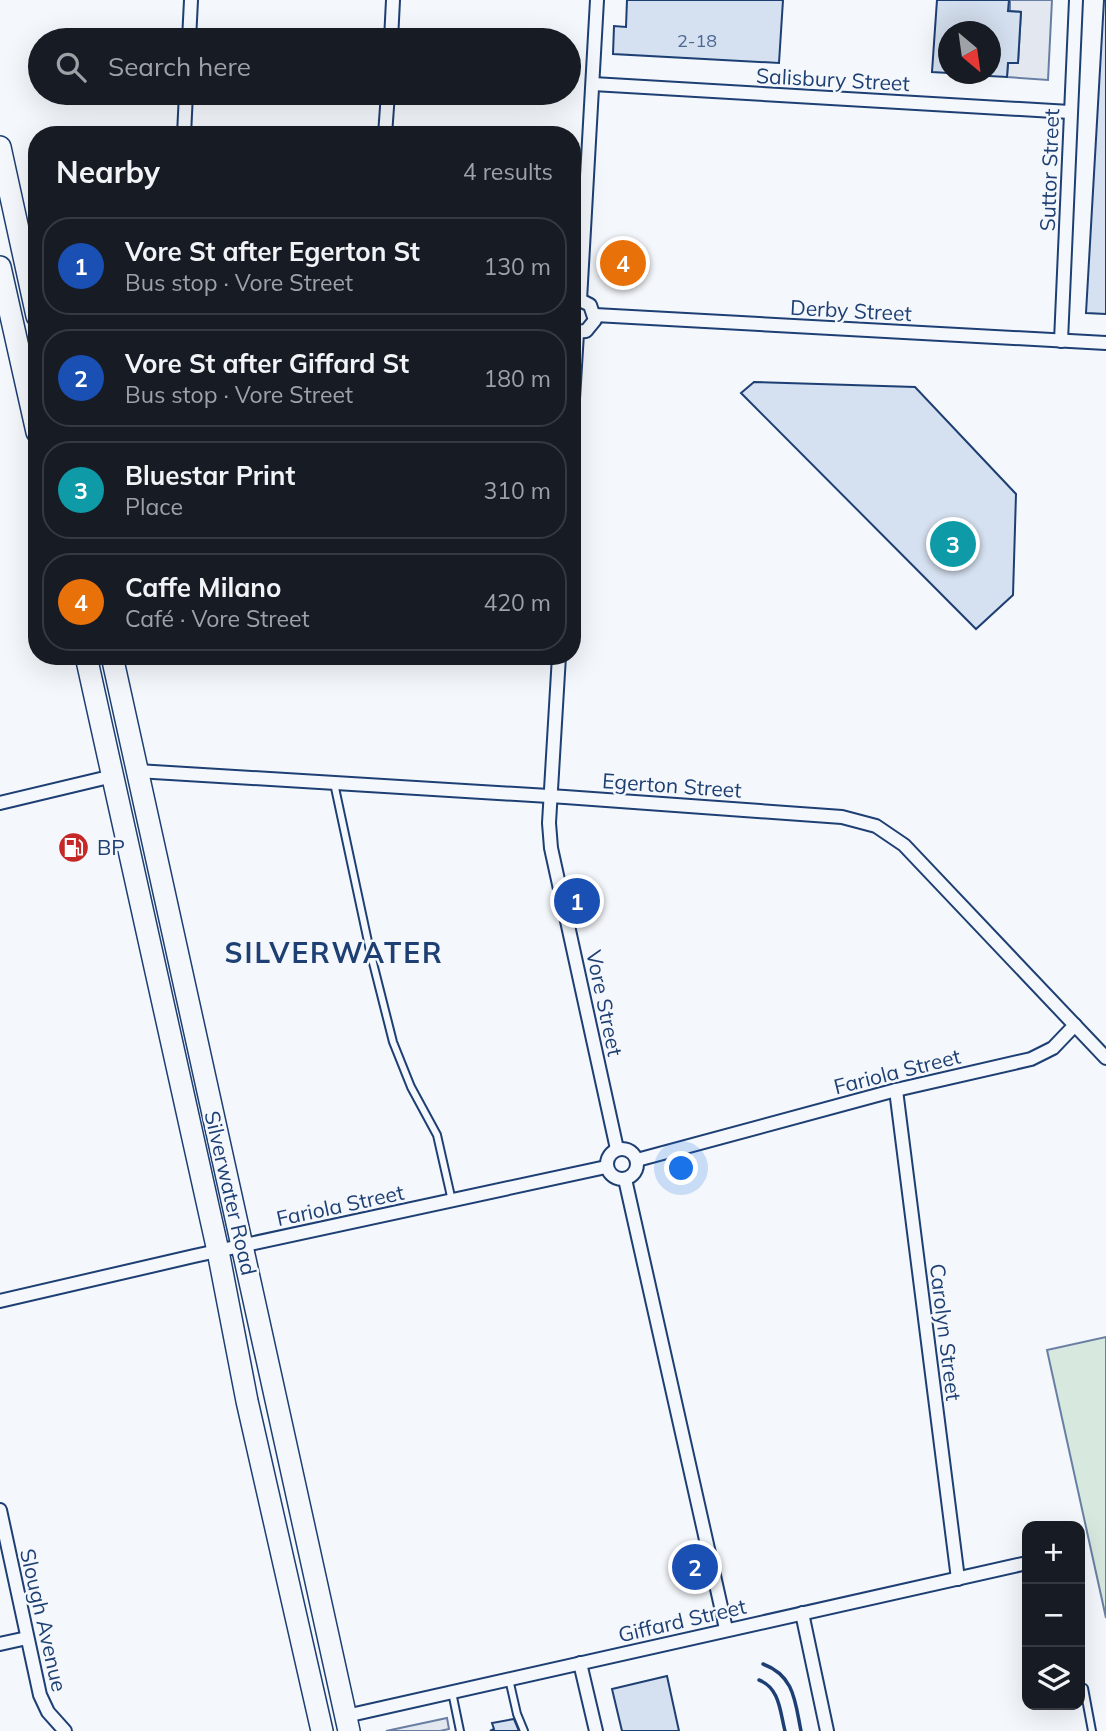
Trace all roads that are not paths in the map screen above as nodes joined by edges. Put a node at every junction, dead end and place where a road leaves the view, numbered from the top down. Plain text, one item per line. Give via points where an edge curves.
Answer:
1 (191, 0) edge
2 (393, 0) edge
3 (597, 0) edge
4 (1076, 0) edge
5 (190, 28) edge
6 (392, 28) edge
7 (593, 84) junction
8 (185, 105) edge
9 (387, 105) edge
10 (1070, 112) junction
11 (184, 126) edge
12 (386, 126) edge
13 (0, 147) edge
14 (581, 237) edge
15 (28, 263) edge
16 (0, 267) edge
17 (4, 300) edge
18 (581, 302) edge
19 (594, 314) junction
20 (581, 331) edge
21 (1061, 341) junction
22 (1106, 343) edge
23 (28, 396) edge
24 (88, 665) edge
25 (114, 665) edge
26 (558, 665) edge
27 (137, 771) junction
28 (113, 776) junction
29 (334, 783) junction
30 (551, 796) junction
31 (0, 803) edge
32 (1075, 1025) junction
33 (1106, 1058) edge
34 (896, 1090) junction
35 (617, 1149) junction
36 (637, 1160) junction
37 (606, 1167) junction
38 (625, 1179) junction
39 (452, 1200) junction
40 (243, 1245) junction
41 (218, 1251) junction
42 (0, 1301) edge
43 (0, 1510) edge
44 (1022, 1564) edge
45 (958, 1578) junction
46 (802, 1613) junction
47 (726, 1629) junction
48 (27, 1638) junction
49 (0, 1644) edge
50 (580, 1663) junction
51 (509, 1679) junction
52 (452, 1692) junction
53 (1085, 1693) edge
54 (348, 1724) edge
55 (65, 1731) edge
56 (322, 1731) edge
57 (460, 1731) edge
58 (524, 1731) edge
59 (596, 1731) edge
60 (827, 1731) edge
61 (1092, 1731) edge

1 - 5 street
2 - 6 street
3 - 7 street
4 - 10 street, Suttor Street
7 - 10 street, Salisbury Street
7 - 14 street
8 - 11 street
9 - 12 street
10 - 21 street, Suttor Street
13 - 15 highway
16 - 17 highway
17 - 23 highway
18 - 19 street via 590,305
19 - 20 street via 590,328
19 - 21 street, Derby Street
21 - 22 street, Derby Street
24 - 28 highway, Silverwater Road
25 - 27 highway, Silverwater Road
26 - 30 street, Vore Street
27 - 29 street, Egerton Street
27 - 40 highway, Silverwater Road
28 - 31 street
28 - 41 highway, Silverwater Road
29 - 30 street, Egerton Street
29 - 39 lane via 393,1042 437,1135
30 - 32 street, Egerton Street via 842,817 876,826 904,845
30 - 35 street, Vore Street via 551,848
32 - 33 street, Egerton Street
32 - 34 street, Fariola Street via 1043,1055
34 - 36 street, Fariola Street
34 - 45 street, Carolyn Street
35 - 36 street via 627,1149
35 - 37 street via 607,1158
36 - 38 street via 634,1174
37 - 38 street via 611,1175
37 - 39 street, Fariola Street
38 - 47 street
39 - 40 street, Fariola Street
40 - 41 street, Fariola Street
40 - 54 highway, Silverwater Road
41 - 42 street, Fariola Street
41 - 56 highway, Silverwater Road
43 - 48 street, Slough Avenue
44 - 45 street, Giffard Street
45 - 46 street, Giffard Street
46 - 47 street, Giffard Street
46 - 60 street
47 - 50 street, Giffard Street
48 - 49 street
48 - 55 street, Slough Avenue via 43,1704
50 - 51 street, Giffard Street
50 - 59 street
51 - 52 street, Giffard Street
51 - 58 lane
52 - 54 street, Giffard Street
52 - 57 lane
53 - 61 lane

